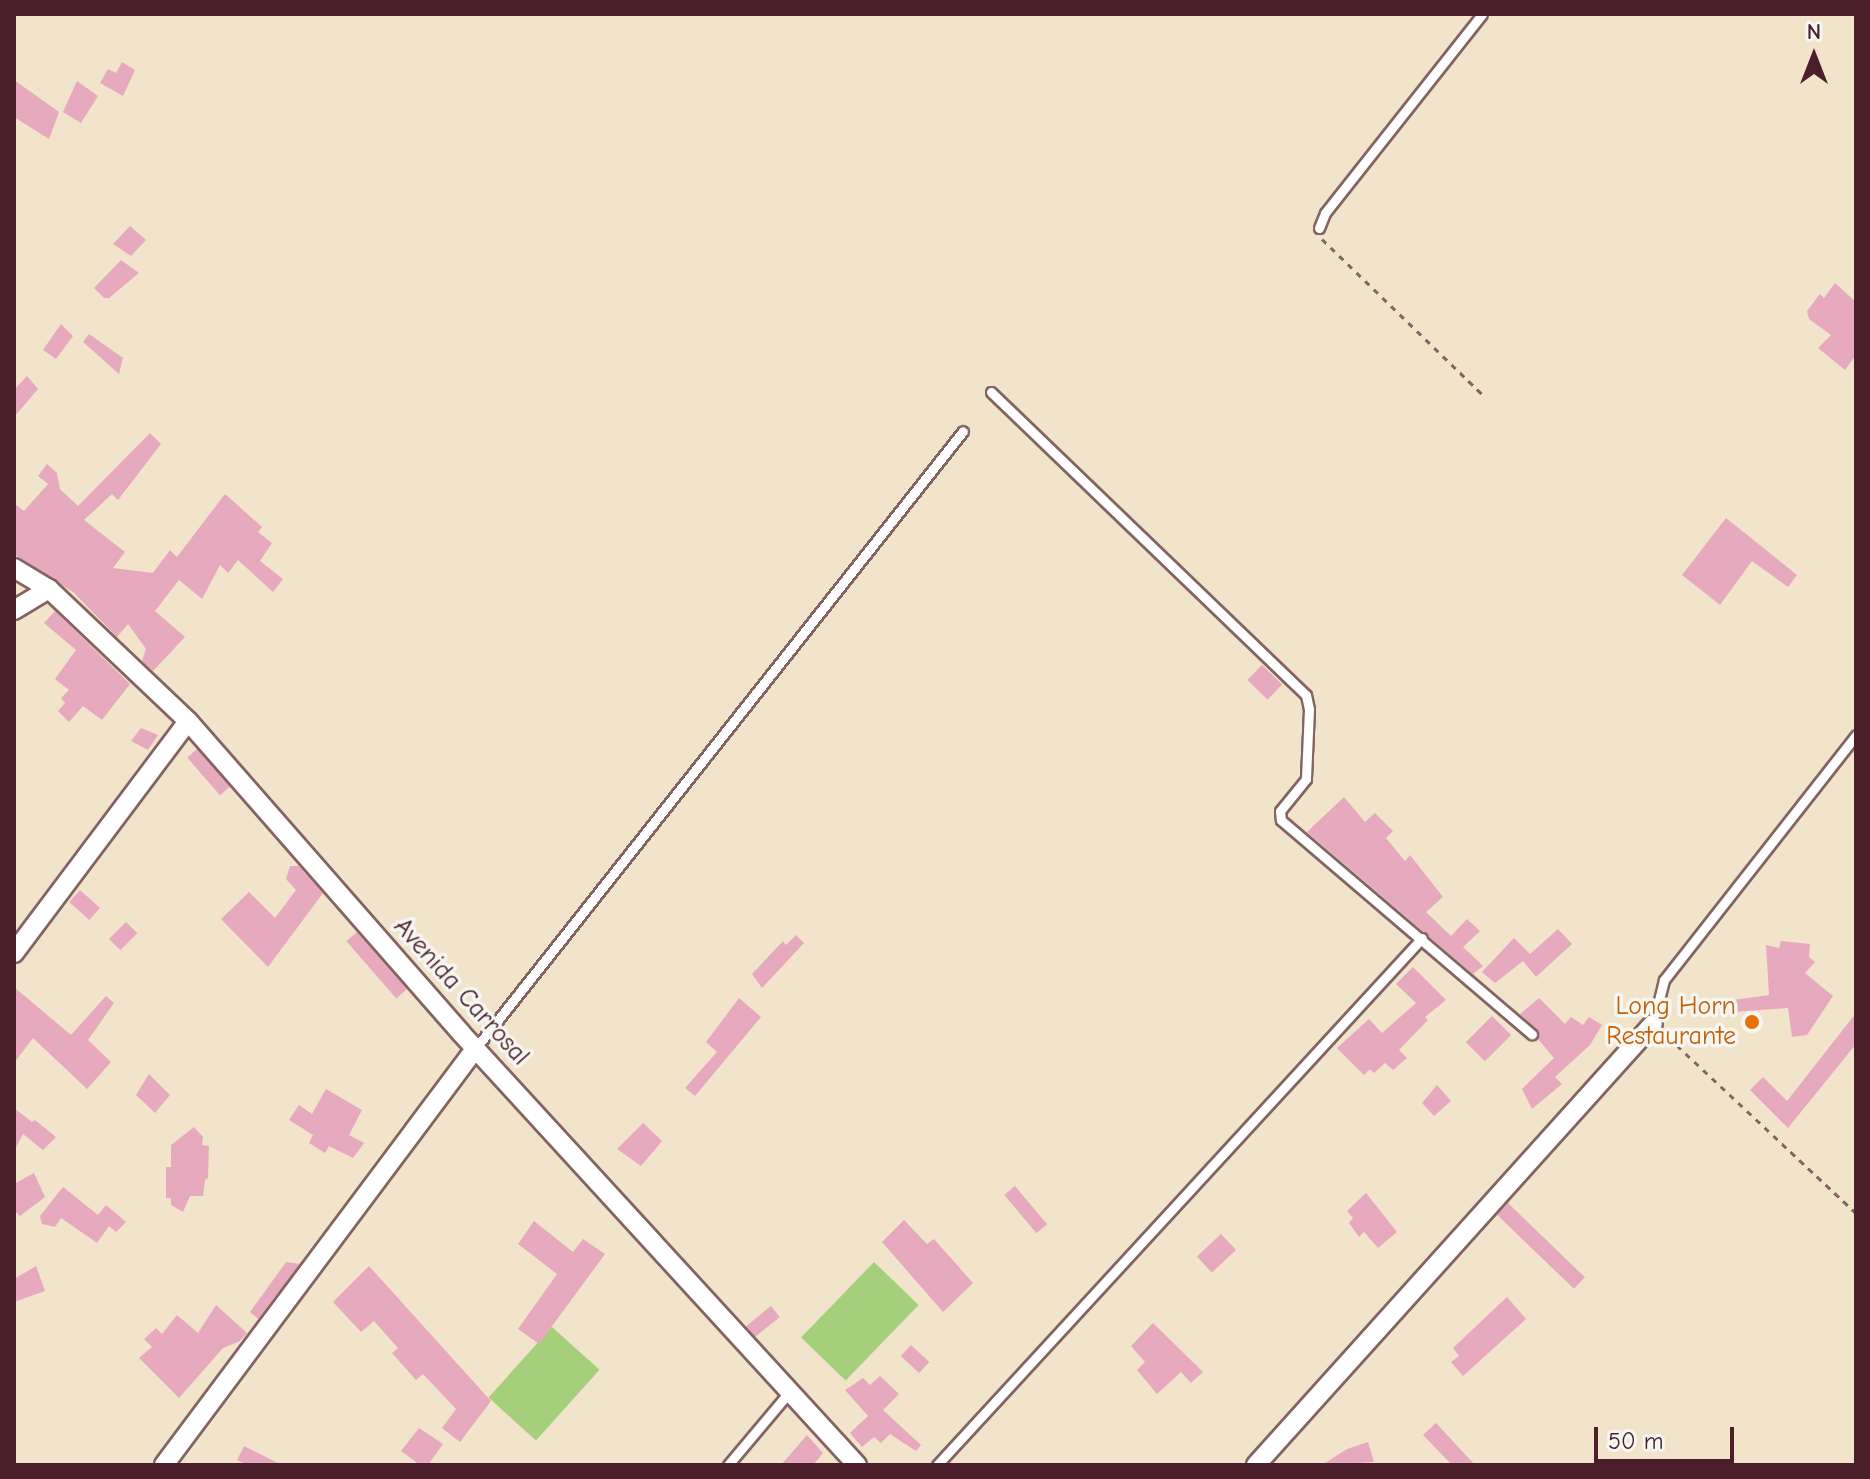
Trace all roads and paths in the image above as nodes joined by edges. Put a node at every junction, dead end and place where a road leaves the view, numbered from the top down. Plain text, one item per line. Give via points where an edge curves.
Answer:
1 (1482, 14) edge
2 (1319, 228) joint
3 (991, 392) dead end
4 (1482, 394) dead end
5 (963, 431) dead end
6 (14, 568) edge
7 (49, 589) junction
8 (14, 610) edge
9 (188, 721) junction
10 (1856, 735) edge
11 (1422, 938) junction
12 (14, 953) edge
13 (1653, 1024) junction
14 (1532, 1034) dead end
15 (475, 1049) junction
16 (1856, 1213) edge
17 (790, 1391) junction
18 (164, 1465) edge
19 (728, 1465) edge
20 (857, 1465) edge
21 (937, 1465) edge
22 (1256, 1465) edge

1 - 2 lane via 1325,213
2 - 4 path via 1324,245
3 - 11 lane via 1306,695 1306,779 1280,811 1281,820
5 - 15 lane
6 - 7 street, Avenida Carrosal
7 - 8 street
7 - 9 street, Avenida Carrosal
9 - 12 street
9 - 15 street, Avenida Carrosal
10 - 13 lane via 1664,980
11 - 14 lane
11 - 21 lane
13 - 16 path
13 - 22 street
15 - 17 street, Avenida Carrosal
15 - 18 street
17 - 19 lane
17 - 20 street, Avenida Carrosal

